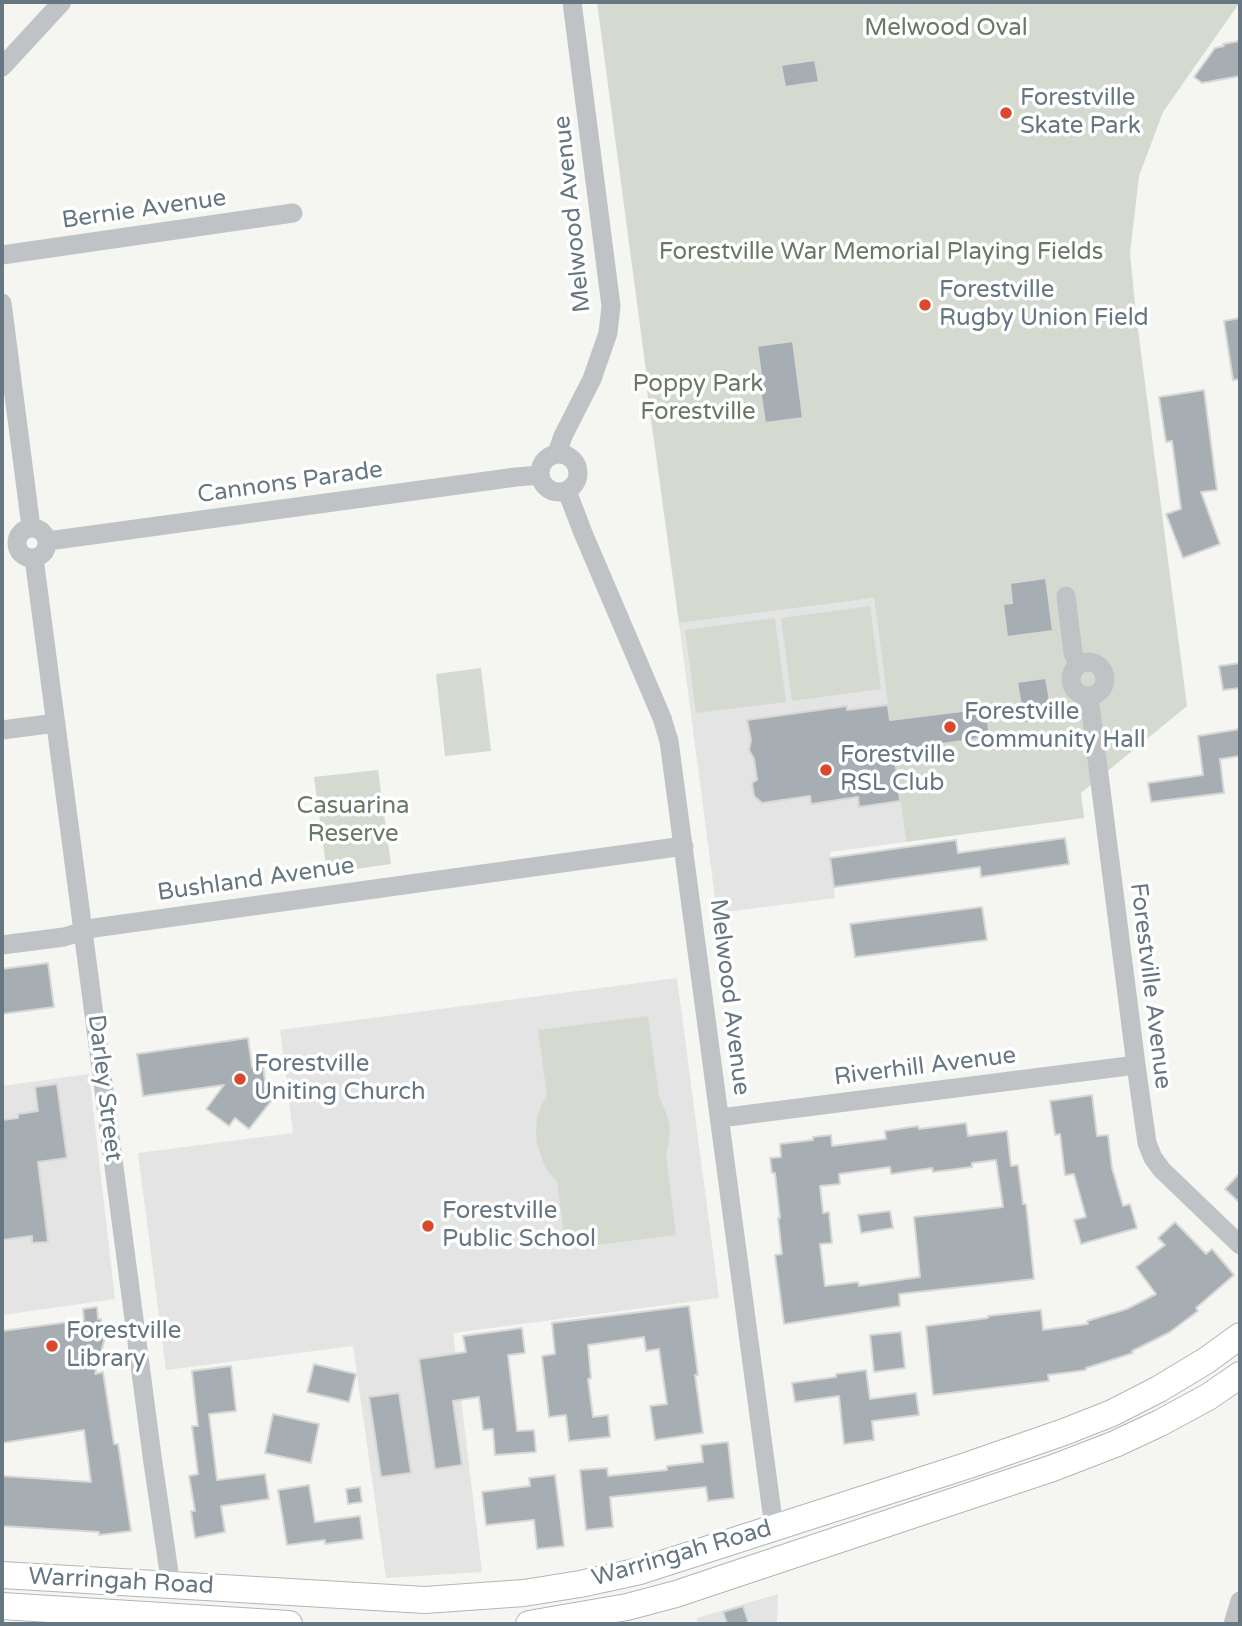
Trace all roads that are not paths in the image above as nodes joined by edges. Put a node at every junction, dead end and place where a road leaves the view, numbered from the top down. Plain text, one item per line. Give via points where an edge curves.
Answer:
1 (62, 2) edge
2 (572, 2) edge
3 (2, 68) edge
4 (293, 213) dead end
5 (2, 255) edge
6 (2, 303) edge
7 (557, 453) junction
8 (540, 475) junction
9 (567, 491) junction
10 (31, 527) junction
11 (48, 541) junction
12 (9, 545) edge
13 (34, 558) junction
14 (1066, 596) dead end
15 (56, 723) junction
16 (2, 730) edge
17 (684, 846) junction
18 (84, 930) junction
19 (2, 945) edge
20 (1136, 1065) junction
21 (720, 1118) junction
22 (1240, 1245) edge
23 (1240, 1336) edge
24 (1240, 1375) edge
25 (774, 1528) junction
26 (2, 1575) edge
27 (171, 1586) junction
28 (1240, 1601) edge
29 (2, 1606) edge
30 (174, 1617) junction
31 (289, 1624) edge
32 (529, 1624) edge
33 (1233, 1624) edge

1 - 3 street
2 - 7 street, Melwood Avenue via 611,306 608,333 592,379
4 - 5 street, Bernie Avenue
6 - 10 street
7 - 8 street via 542,463
7 - 9 street via 578,465 576,483
8 - 9 street via 549,489
8 - 11 street, Cannons Parade
9 - 17 street, Melwood Avenue via 666,729
10 - 11 street via 40,529
10 - 12 street
11 - 13 street via 46,550
12 - 13 street
13 - 15 street, Darley Street
14 - 20 street, Forestville Avenue via 1073,653 1079,665 1072,673 1072,684 1089,696
15 - 16 street
15 - 18 street, Darley Street
17 - 18 street, Bushland Avenue
17 - 21 street, Melwood Avenue
18 - 19 street, Bushland Avenue
18 - 27 street, Darley Street
20 - 21 street, Riverhill Avenue
20 - 22 street, Forestville Avenue via 1153,1158
21 - 25 street, Melwood Avenue
23 - 25 highway, Warringah Road via 1159,1389 1064,1433
24 - 32 highway, Warringah Road via 1160,1423 1053,1468 676,1594
25 - 27 highway, Warringah Road via 640,1571 524,1593 425,1600
26 - 27 highway, Warringah Road
27 - 30 highway, Darley Street
28 - 33 street
29 - 30 highway, Warringah Road
30 - 31 highway, Warringah Road

